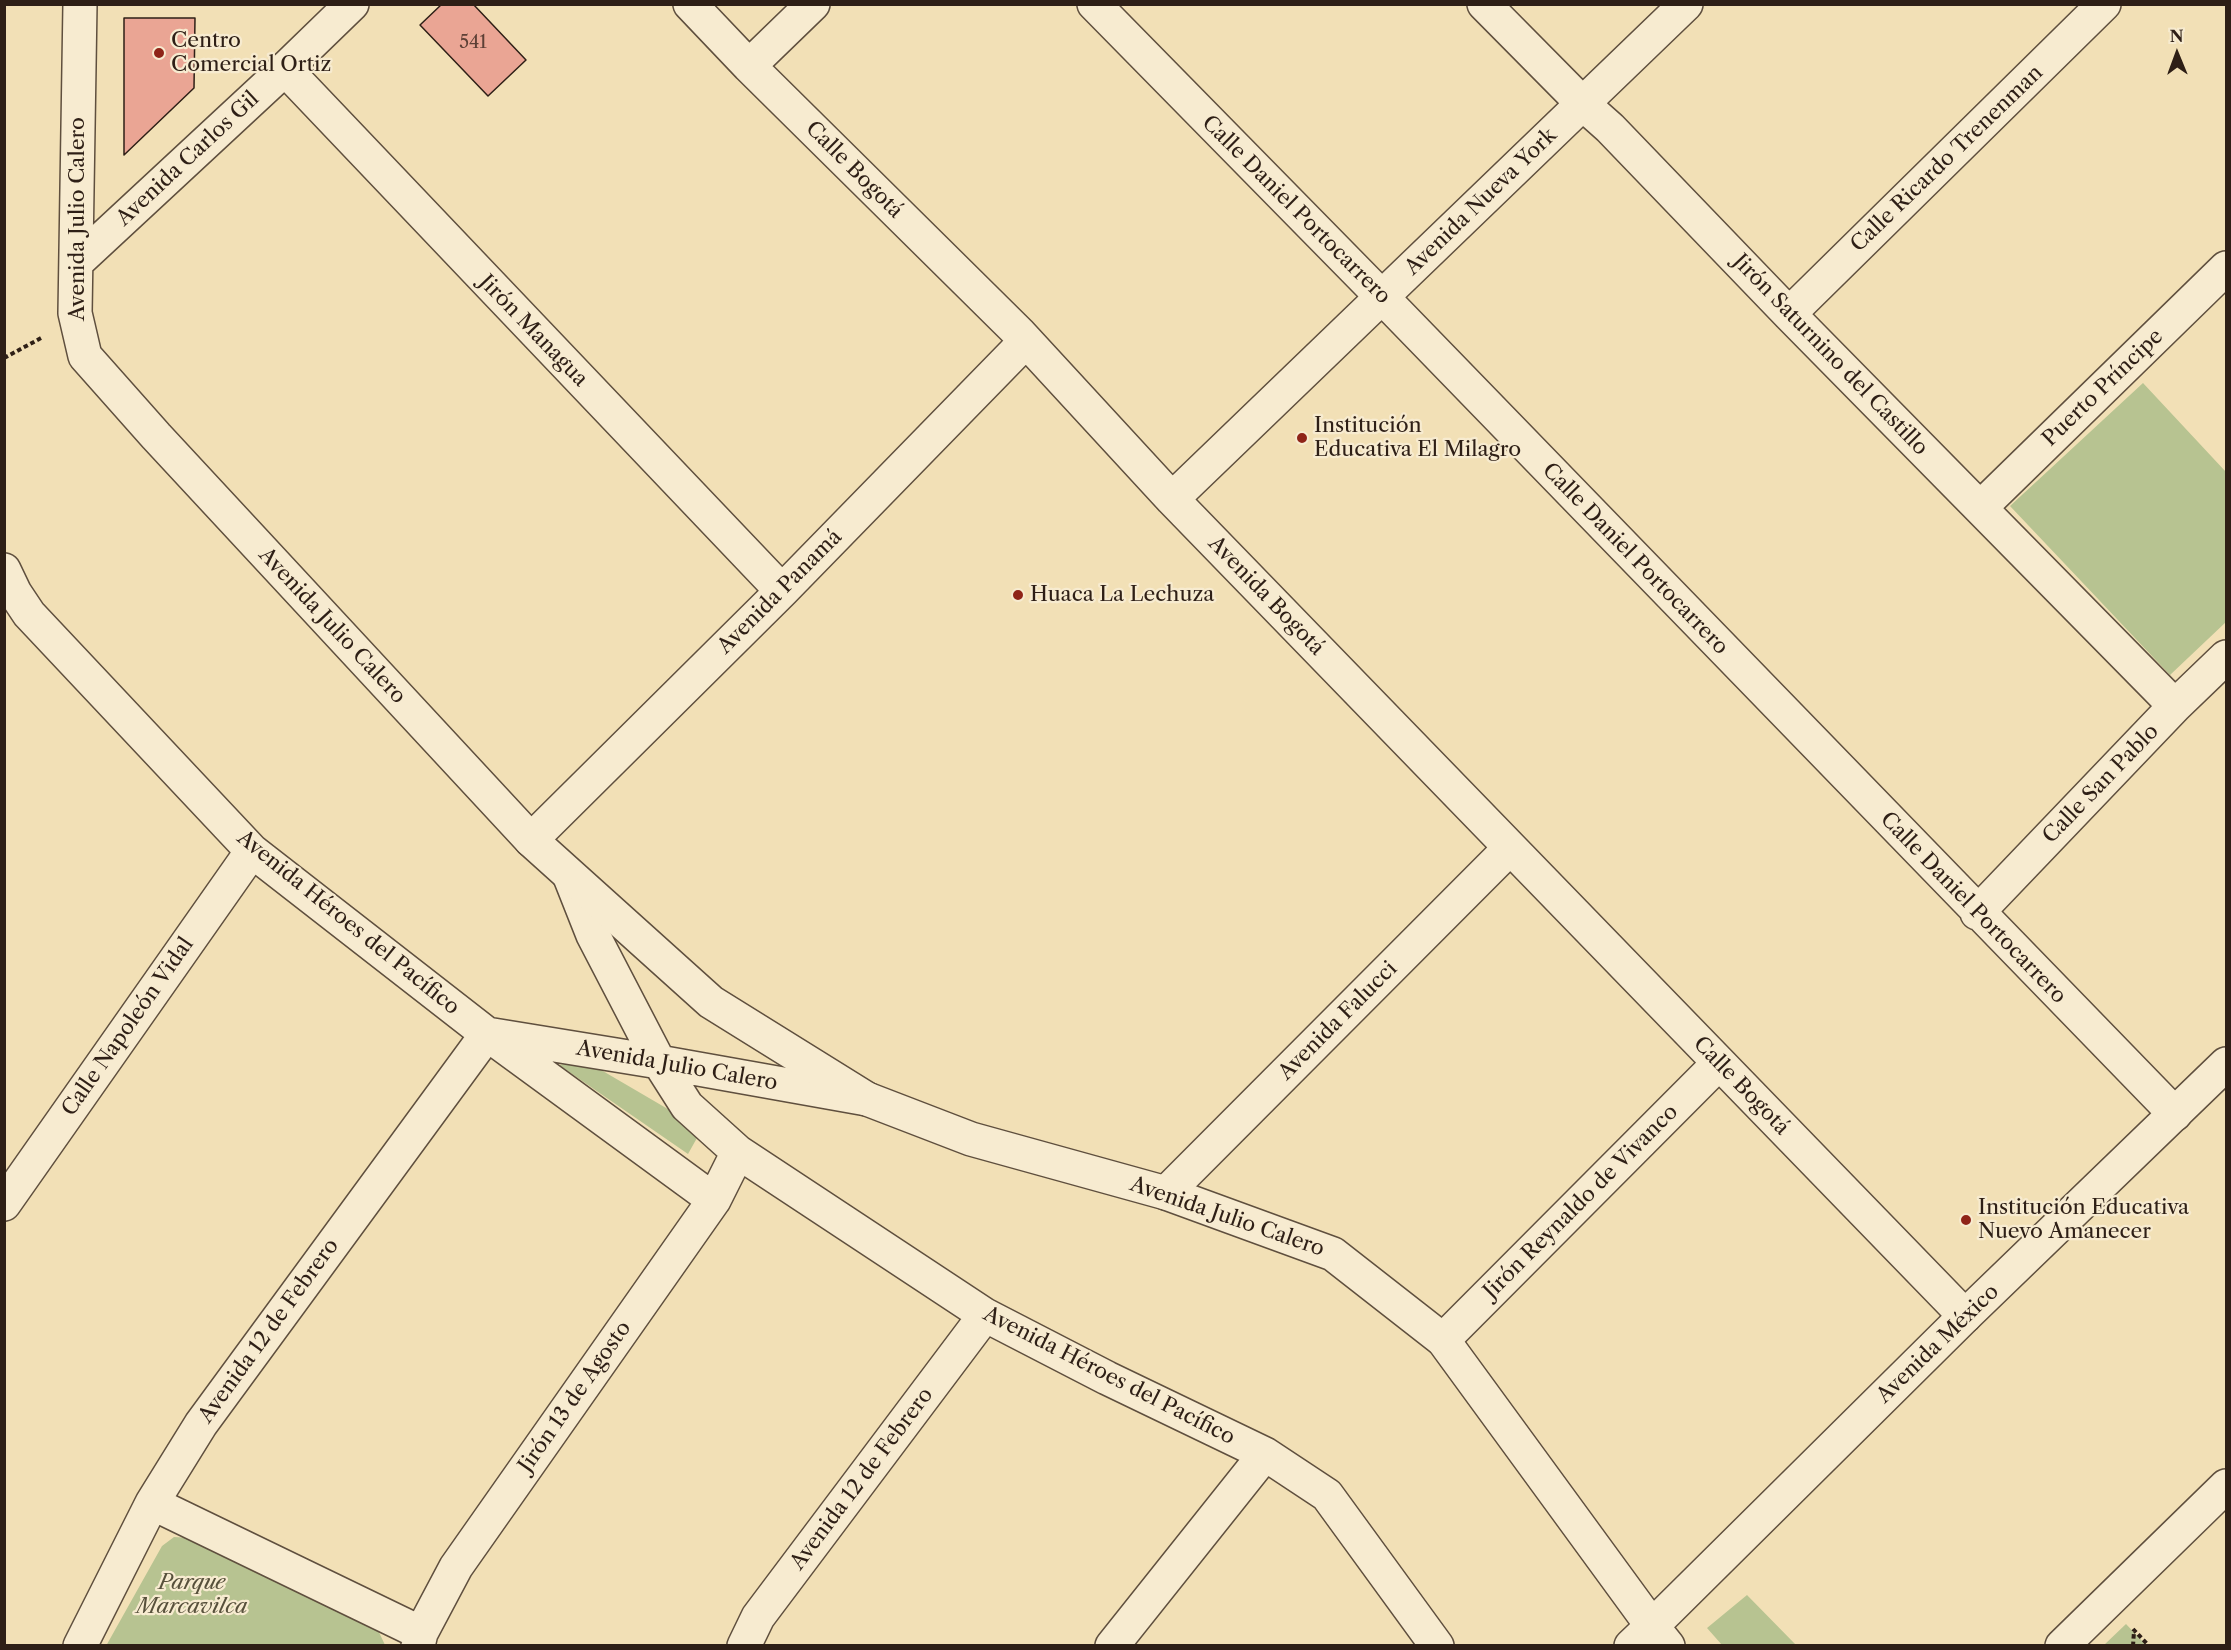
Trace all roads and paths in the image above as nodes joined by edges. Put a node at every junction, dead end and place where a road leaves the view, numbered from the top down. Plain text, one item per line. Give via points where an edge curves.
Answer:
1 (80, 4) edge
2 (352, 4) edge
3 (690, 4) edge
4 (813, 4) edge
5 (1094, 4) edge
6 (1484, 4) edge
7 (1686, 4) edge
8 (2104, 4) edge
9 (749, 66) junction
10 (285, 69) junction
11 (1583, 104) junction
12 (76, 263) junction
13 (2226, 268) edge
14 (1382, 297) junction
15 (1789, 314) junction
16 (42, 337) dead end
17 (1023, 337) junction
18 (4, 358) edge
19 (1172, 499) junction
20 (1980, 508) junction
21 (4, 570) edge
22 (782, 591) junction
23 (2226, 657) edge
24 (2175, 706) junction
25 (531, 840) junction
26 (252, 851) junction
27 (1514, 851) junction
28 (570, 877) junction
29 (1977, 913) junction
30 (487, 1034) junction
31 (658, 1062) junction
32 (1719, 1063) junction
33 (2226, 1064) edge
34 (867, 1099) junction
35 (2175, 1114) junction
36 (738, 1152) junction
37 (1166, 1193) junction
38 (714, 1200) junction
39 (4, 1204) edge
40 (985, 1315) junction
41 (1965, 1316) junction
42 (1443, 1340) junction
43 (1265, 1454) junction
44 (2226, 1486) edge
45 (152, 1503) junction
46 (2134, 1630) dead end
47 (419, 1639) edge
48 (1650, 1639) edge
49 (80, 1646) edge
50 (744, 1646) edge
51 (1112, 1646) edge
52 (1437, 1646) edge
53 (2062, 1646) edge
54 (2133, 1646) edge

1 - 12 street, Avenida Julio Calero
2 - 10 street, Avenida Carlos Gil
3 - 9 street, Calle Bogotá
4 - 9 street
5 - 14 street, Calle Daniel Portocarrero
6 - 11 street, Jirón Saturnino del Castillo
7 - 11 street, Avenida Nueva York
8 - 15 street, Calle Ricardo Trenenman
9 - 17 street, Calle Bogotá
10 - 12 street, Avenida Carlos Gil
10 - 22 street, Jirón Managua
11 - 14 street, Avenida Nueva York
11 - 15 street, Jirón Saturnino del Castillo
12 - 25 street, Avenida Julio Calero via 75,313 85,356
13 - 20 street, Puerto Príncipe
14 - 19 street, Avenida Nueva York
14 - 29 street, Calle Daniel Portocarrero
15 - 20 street, Jirón Saturnino del Castillo
16 - 18 path
17 - 19 street, Avenida Bogotá
17 - 22 street, Avenida Panamá
19 - 27 street, Avenida Bogotá
20 - 24 street, Jirón Saturnino del Castillo
21 - 26 street, Avenida Héroes del Pacífico via 29,614
22 - 25 street, Avenida Panamá
23 - 24 street, Calle San Pablo
24 - 29 street, Calle San Pablo
25 - 28 street, Avenida Julio Calero
26 - 30 street, Avenida Héroes del Pacífico
26 - 39 street, Calle Napoleón Vidal
27 - 32 street, Calle Bogotá
27 - 37 street, Avenida Falucci
28 - 31 street, Avenida Héroes del Pacífico via 593,935
28 - 34 street, Avenida Julio Calero via 711,1002
29 - 35 street, Calle Daniel Portocarrero
30 - 31 street, Avenida Julio Calero
30 - 38 street, Avenida Héroes del Pacífico
30 - 45 street, Avenida 12 de Febrero via 201,1424
31 - 34 street, Avenida Julio Calero
31 - 36 street, Avenida Héroes del Pacífico via 687,1106
32 - 41 street, Calle Bogotá
32 - 42 street, Jirón Reynaldo de Vivanco
33 - 35 street, Avenida México
34 - 37 street, Avenida Julio Calero via 971,1139
35 - 41 street, Avenida México
36 - 38 street, Jirón 13 de Agosto
36 - 40 street, Avenida Héroes del Pacífico
37 - 42 street, Avenida Julio Calero via 1333,1254
38 - 47 street, Jirón 13 de Agosto via 456,1567
40 - 43 street, Avenida Héroes del Pacífico
40 - 50 street, Avenida 12 de Febrero via 758,1617
41 - 48 street, Avenida México
42 - 48 street, Avenida Julio Calero
43 - 51 street
43 - 52 street, Avenida Héroes del Pacífico via 1327,1495
44 - 53 street
45 - 47 street
45 - 49 street, Avenida 12 de Febrero
46 - 54 path

